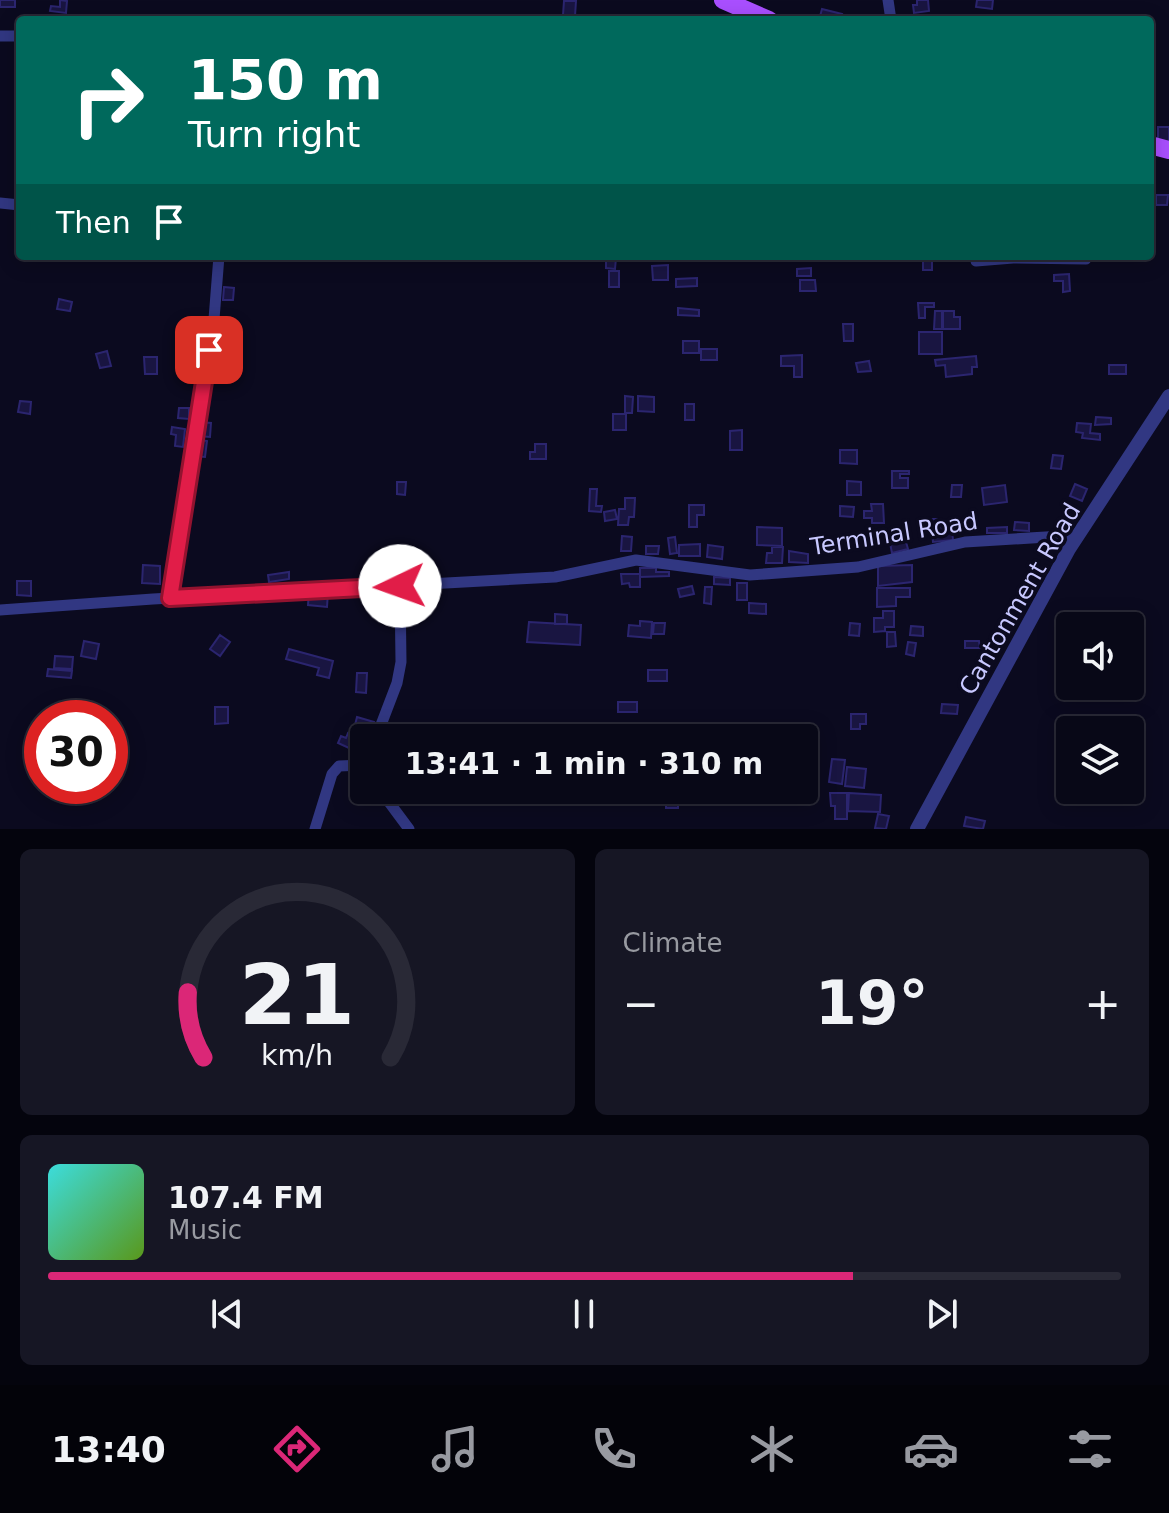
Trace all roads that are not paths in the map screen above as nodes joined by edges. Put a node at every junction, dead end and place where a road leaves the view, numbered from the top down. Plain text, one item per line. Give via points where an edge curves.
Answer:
1 (723, 0) edge
2 (760, 16) edge
3 (219, 260) edge
4 (985, 260) edge
5 (976, 261) dead end
6 (1169, 396) edge
7 (1079, 535) junction
8 (400, 586) junction
9 (170, 598) junction
10 (0, 610) edge
11 (381, 724) edge
12 (350, 766) edge
13 (390, 804) edge
14 (315, 829) edge
15 (409, 829) edge
16 (917, 829) edge

1 - 2 main road
3 - 9 street
4 - 5 street
6 - 7 street, Cantonment Road
7 - 8 street, Terminal Road via 965,542 858,567 750,575 636,560 555,577
7 - 16 street, Cantonment Road
8 - 9 street, Terminal Road
8 - 11 street via 401,662
9 - 10 street, Terminal Road
12 - 14 street via 339,766 332,774
13 - 15 street

